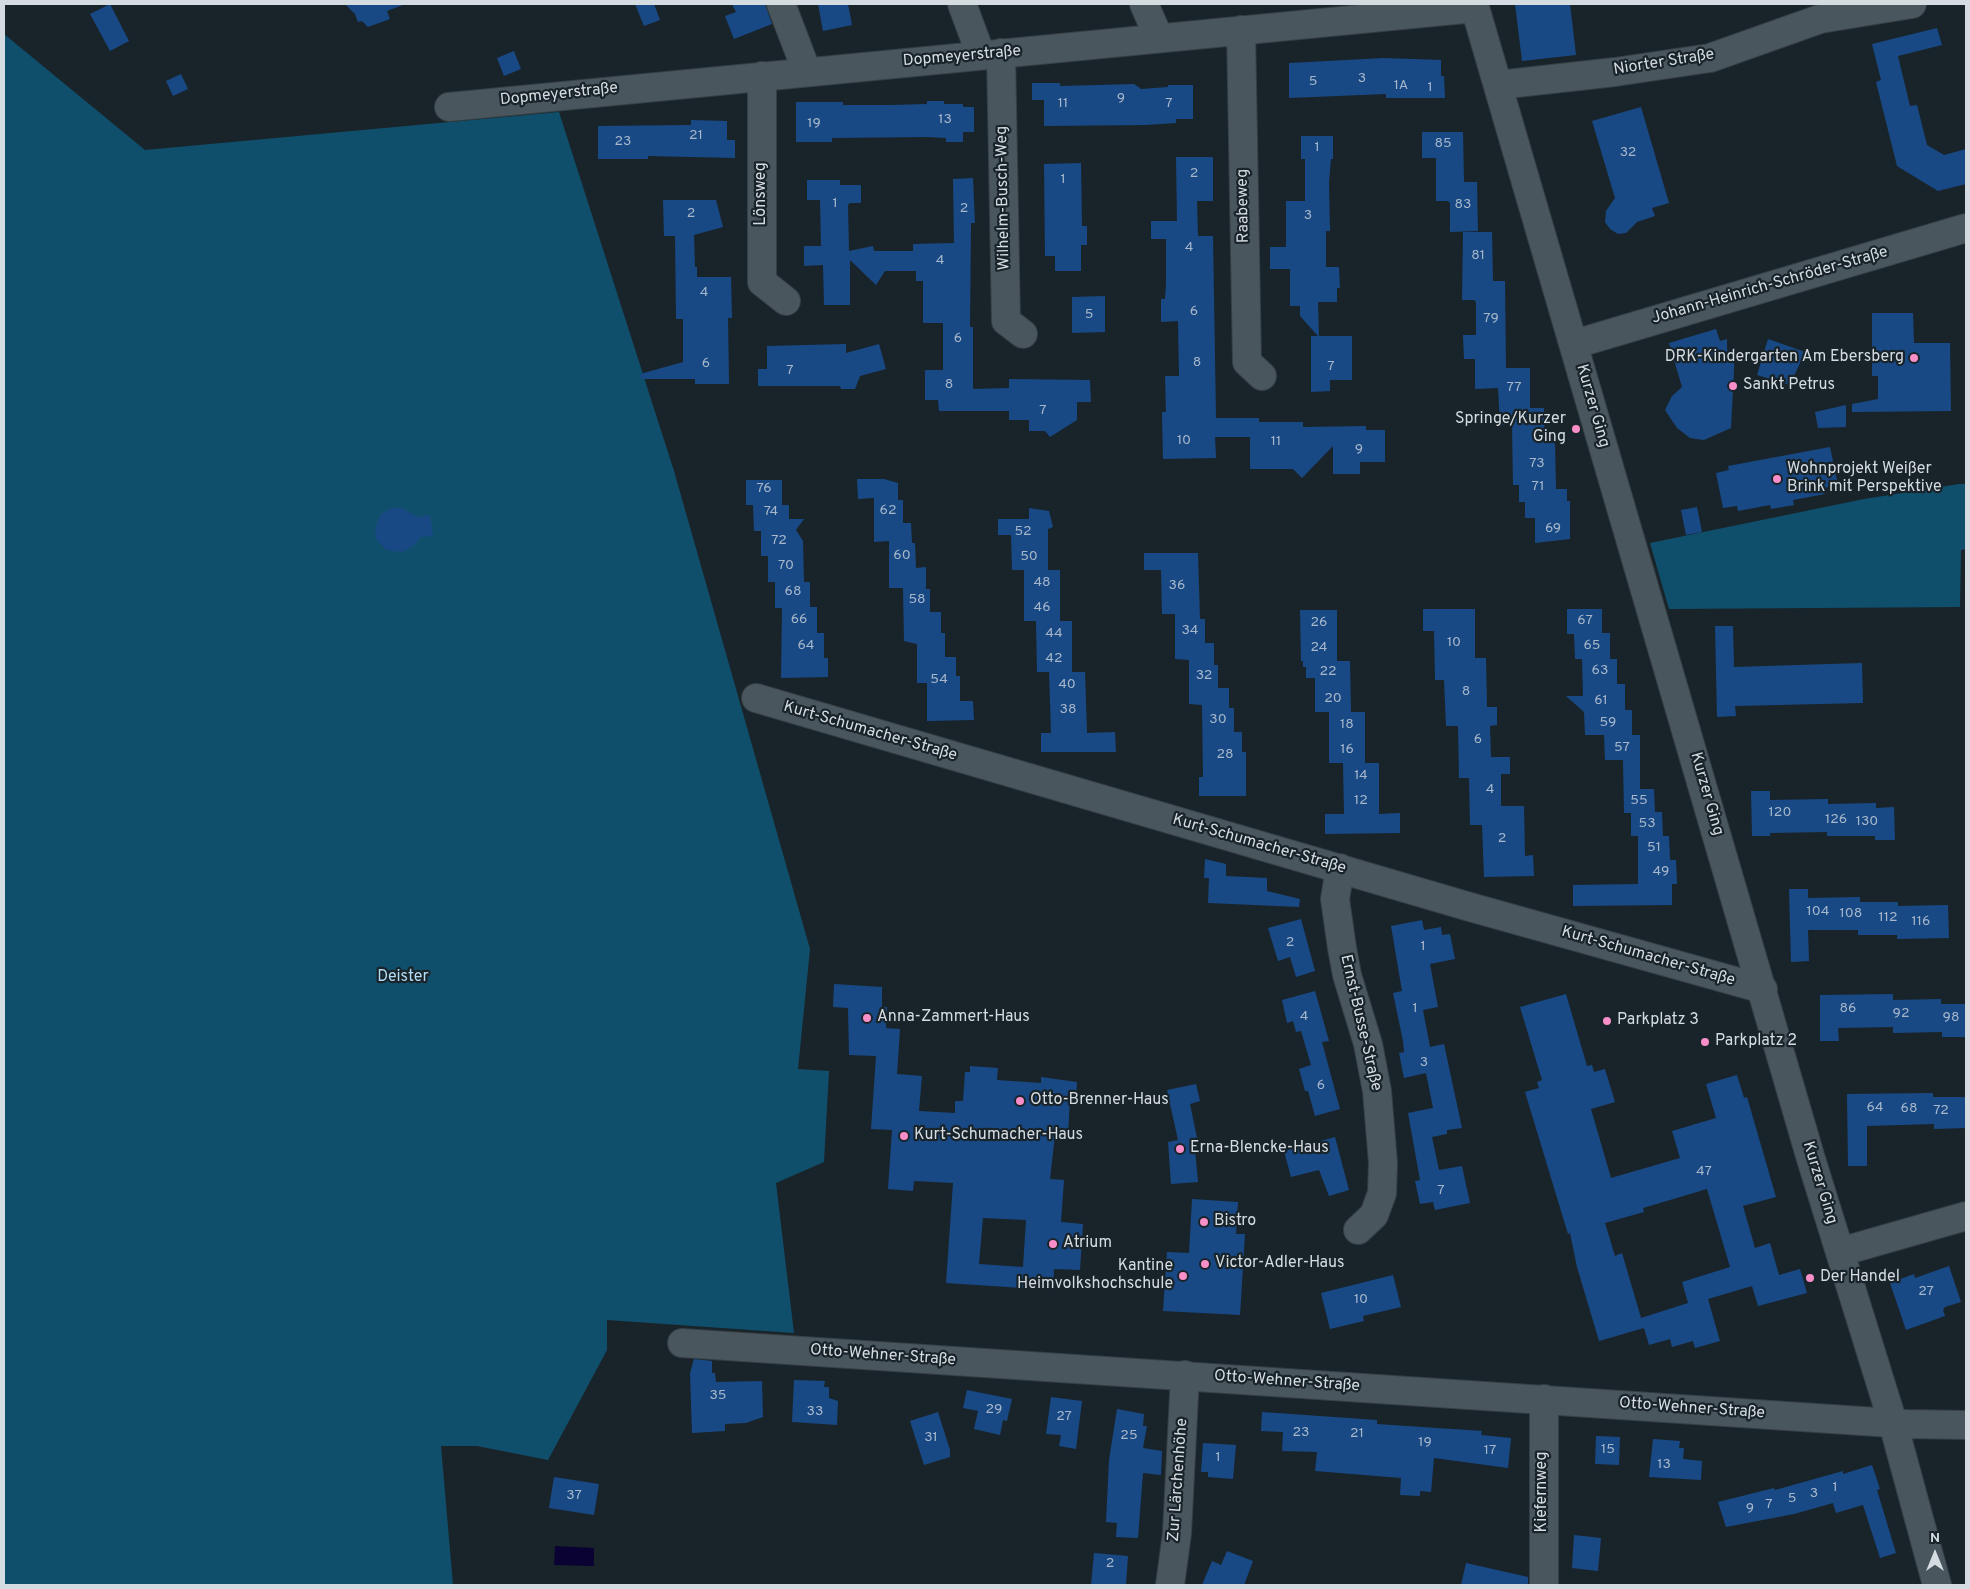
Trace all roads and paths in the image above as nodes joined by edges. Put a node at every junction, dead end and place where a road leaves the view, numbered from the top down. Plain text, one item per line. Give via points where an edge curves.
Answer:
1 (781, 4) edge
2 (962, 4) edge
3 (1144, 4) edge
4 (1912, 4) edge
5 (1474, 6) edge
6 (1325, 13) edge
7 (1241, 30) junction
8 (1159, 38) junction
9 (991, 54) junction
10 (807, 72) junction
11 (762, 76) junction
12 (1498, 85) junction
13 (449, 107) dead end
14 (1966, 228) edge
15 (786, 301) dead end
16 (1023, 334) dead end
17 (1575, 344) junction
18 (1262, 376) dead end
19 (756, 698) dead end
20 (1340, 868) junction
21 (1763, 989) junction
22 (1966, 1216) edge
23 (1358, 1230) dead end
24 (1840, 1252) junction
25 (682, 1343) dead end
26 (1185, 1375) junction
27 (1544, 1399) junction
28 (1892, 1423) junction
29 (1966, 1425) edge
30 (1170, 1585) edge
31 (1544, 1585) edge
32 (1938, 1585) edge

1 - 10 street
2 - 9 street
3 - 8 street
4 - 12 street, Niorter Straße via 1820,19 1710,58
5 - 6 street, Dopmeyerstraße
5 - 12 street, Kurzer Ging
6 - 7 street, Dopmeyerstraße
7 - 8 street, Dopmeyerstraße
7 - 18 street, Raabeweg via 1247,362
8 - 9 street, Dopmeyerstraße
9 - 10 street, Dopmeyerstraße
9 - 16 street, Wilhelm-Busch-Weg via 1006,321
10 - 11 street, Dopmeyerstraße
11 - 13 street, Dopmeyerstraße
11 - 15 street, Lönsweg via 762,282
12 - 17 street, Kurzer Ging
14 - 17 street, Johann-Heinrich-Schröder-Straße
17 - 21 street, Kurzer Ging
19 - 20 street, Kurt-Schumacher-Straße
20 - 21 street, Kurt-Schumacher-Straße
20 - 23 street, Ernst-Busse-Straße via 1335,899 1342,948 1377,1091 1383,1163 1382,1193 1374,1215
21 - 24 street, Kurzer Ging
22 - 24 street
24 - 28 street, Kurzer Ging
25 - 26 street, Otto-Wehner-Straße
26 - 27 street, Otto-Wehner-Straße
26 - 30 street, Zur Lärchenhöhe via 1177,1533
27 - 28 street, Otto-Wehner-Straße
27 - 31 street, Kiefernweg
28 - 29 street, Otto-Wehner-Straße
28 - 32 street, Kurzer Ging

